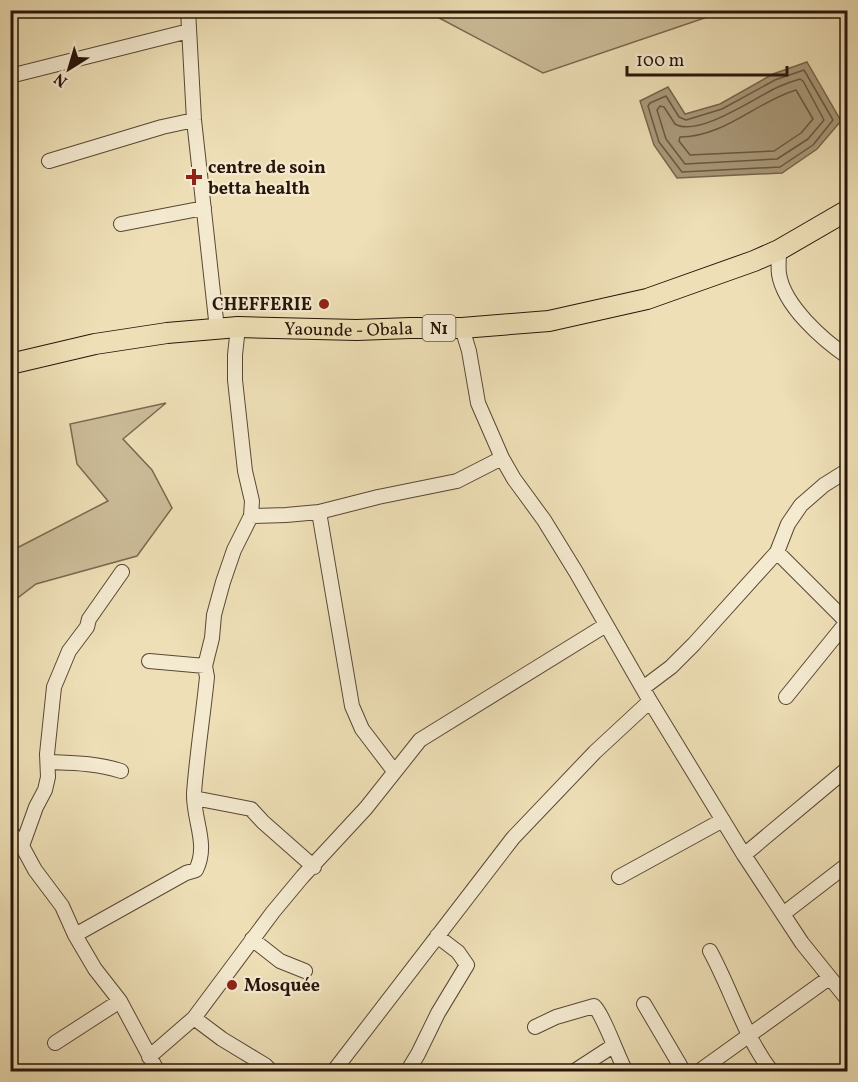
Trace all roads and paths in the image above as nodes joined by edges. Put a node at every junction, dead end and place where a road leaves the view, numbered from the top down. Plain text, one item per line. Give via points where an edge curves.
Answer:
1 (188, 10) edge
2 (189, 31) junction
3 (10, 76) edge
4 (194, 120) junction
5 (49, 161) dead end
6 (204, 208) junction
7 (848, 210) edge
8 (121, 224) dead end
9 (779, 250) junction
10 (238, 327) junction
11 (462, 328) junction
12 (216, 329) junction
13 (848, 357) edge
14 (10, 364) edge
15 (502, 458) junction
16 (848, 470) edge
17 (320, 512) junction
18 (251, 516) junction
19 (777, 552) junction
20 (122, 572) dead end
21 (847, 623) edge
22 (606, 625) junction
23 (149, 661) dead end
24 (205, 666) junction
25 (643, 688) junction
26 (786, 697) dead end
27 (650, 701) junction
28 (48, 762) junction
29 (848, 768) edge
30 (121, 771) dead end
31 (394, 771) junction
32 (194, 798) junction
33 (723, 820) junction
34 (10, 831) edge
35 (22, 846) junction
36 (744, 855) junction
37 (848, 864) edge
38 (314, 867) junction
39 (619, 877) dead end
40 (783, 914) junction
41 (75, 935) junction
42 (437, 936) junction
43 (252, 939) junction
44 (710, 951) dead end
45 (305, 971) dead end
46 (829, 978) junction
47 (848, 1000) edge
48 (120, 1001) junction
49 (644, 1004) dead end
50 (194, 1018) junction
51 (535, 1027) dead end
52 (749, 1035) junction
53 (55, 1043) dead end
54 (613, 1046) junction
55 (153, 1067) edge
56 (272, 1071) edge
57 (333, 1071) edge
58 (407, 1071) edge
59 (573, 1071) edge
60 (626, 1071) edge
61 (684, 1071) edge
62 (698, 1071) edge
63 (772, 1071) edge

1 - 2 street
2 - 3 street
2 - 4 street
4 - 5 street
4 - 6 street
6 - 8 street
6 - 12 street
7 - 9 highway, Yaounde - Obala / N1
9 - 11 highway, Yaounde - Obala / N1 via 647,299 549,321
9 - 13 street via 779,276 789,297 825,342
10 - 11 highway, Yaounde - Obala / N1
10 - 12 highway, Yaounde - Obala / N1
10 - 18 street via 235,380
11 - 15 street via 478,403
12 - 14 highway, Yaounde - Obala / N1 via 95,344
15 - 17 street via 457,481
15 - 22 street
16 - 19 street via 824,484 801,505
17 - 18 street
17 - 31 street via 352,705 362,729
18 - 24 street via 223,582
19 - 21 street
19 - 25 street via 694,644
20 - 28 street via 69,651 54,687
21 - 26 street
22 - 25 street
22 - 31 street via 420,740
23 - 24 street
24 - 32 street
25 - 27 street
27 - 33 street
27 - 42 street via 529,819
28 - 30 street via 81,762
28 - 35 street via 45,790
29 - 36 street
31 - 38 street
32 - 38 street via 251,809
32 - 41 street via 201,837 201,860 196,870
33 - 36 street
33 - 39 street
34 - 35 street
35 - 41 street via 62,906
36 - 40 street
37 - 40 street
38 - 43 street
40 - 46 street
41 - 48 street
42 - 57 street
42 - 58 street via 458,952 467,965
43 - 45 street via 280,961
43 - 50 street
44 - 52 street
46 - 47 street
46 - 52 street
48 - 53 street
48 - 55 street
49 - 61 street
50 - 55 street
50 - 56 street
51 - 54 street via 594,1006
52 - 62 street
52 - 63 street
54 - 59 street
54 - 60 street

